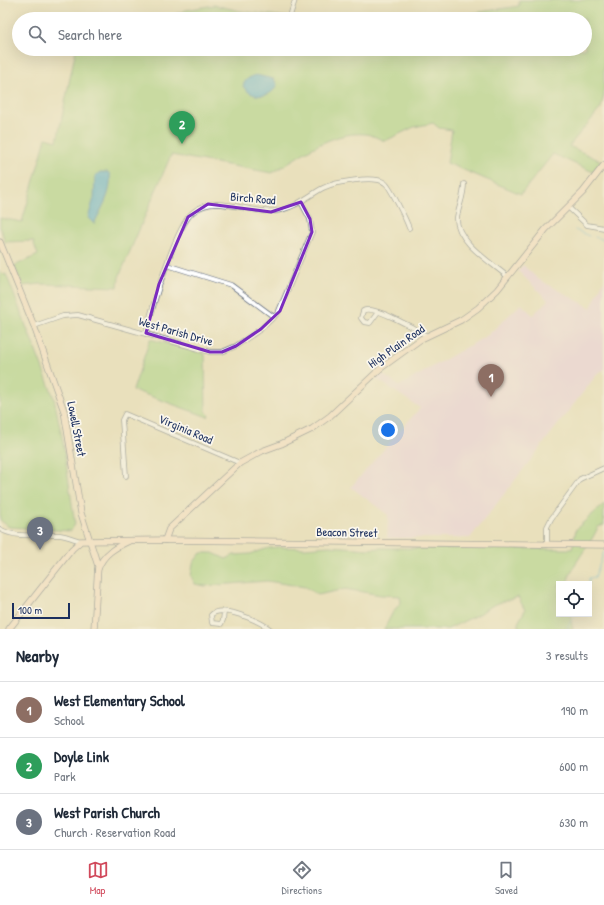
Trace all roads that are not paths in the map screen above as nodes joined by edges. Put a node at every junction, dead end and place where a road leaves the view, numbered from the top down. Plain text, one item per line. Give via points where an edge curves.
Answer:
1 (295, 0) edge
2 (291, 12) edge
3 (604, 165) edge
4 (464, 184) dead end
5 (301, 202) junction
6 (569, 208) junction
7 (409, 228) dead end
8 (604, 228) edge
9 (0, 242) edge
10 (167, 265) junction
11 (508, 277) junction
12 (378, 312) junction
13 (274, 317) junction
14 (34, 326) junction
15 (146, 333) junction
16 (426, 336) junction
17 (240, 463) junction
18 (604, 468) edge
19 (126, 476) dead end
20 (0, 529) edge
21 (131, 540) junction
22 (165, 540) junction
23 (89, 541) junction
24 (81, 542) junction
25 (547, 545) junction
26 (604, 545) edge
27 (98, 573) junction
28 (224, 612) dead end
29 (10, 629) edge
30 (94, 629) edge
31 (270, 629) edge

1 - 2 street
3 - 6 main road, High Plain Road
4 - 11 street via 457,217 459,231 468,243
5 - 7 street, Birch Road via 335,183 380,180 391,188
5 - 10 street, Birch Road via 271,212 212,204 201,206 186,220
5 - 13 street, West Parish Drive via 310,219 312,232 281,308
6 - 8 street via 587,225
6 - 11 main road, High Plain Road via 546,229
9 - 14 main road, Lowell Street
10 - 13 street via 231,285
10 - 15 street, Birch Road
11 - 16 main road, High Plain Road via 468,316
12 - 12 street via 367,309 362,312 361,318 364,322 370,323
12 - 16 street
13 - 15 street, West Parish Drive via 246,340 222,352 210,352
14 - 15 street, West Parish Drive via 63,316 78,315
14 - 23 main road, Lowell Street via 62,404 81,513
16 - 17 main road, High Plain Road via 381,368 330,416 312,429
17 - 19 street, Virginia Road via 125,414 122,420
17 - 22 main road, High Plain Road via 169,529
18 - 25 street via 580,479 551,519 547,527
20 - 24 street via 20,535 61,536
21 - 22 main road, Beacon Street
21 - 23 main road, Beacon Street
21 - 27 main road via 113,549 105,557
22 - 25 main road, Beacon Street
23 - 24 main road, Beacon Street
23 - 27 main road, Lowell Street
24 - 29 main road via 72,548
25 - 26 main road, Beacon Street
27 - 30 main road, Lowell Street
28 - 31 street via 254,619

